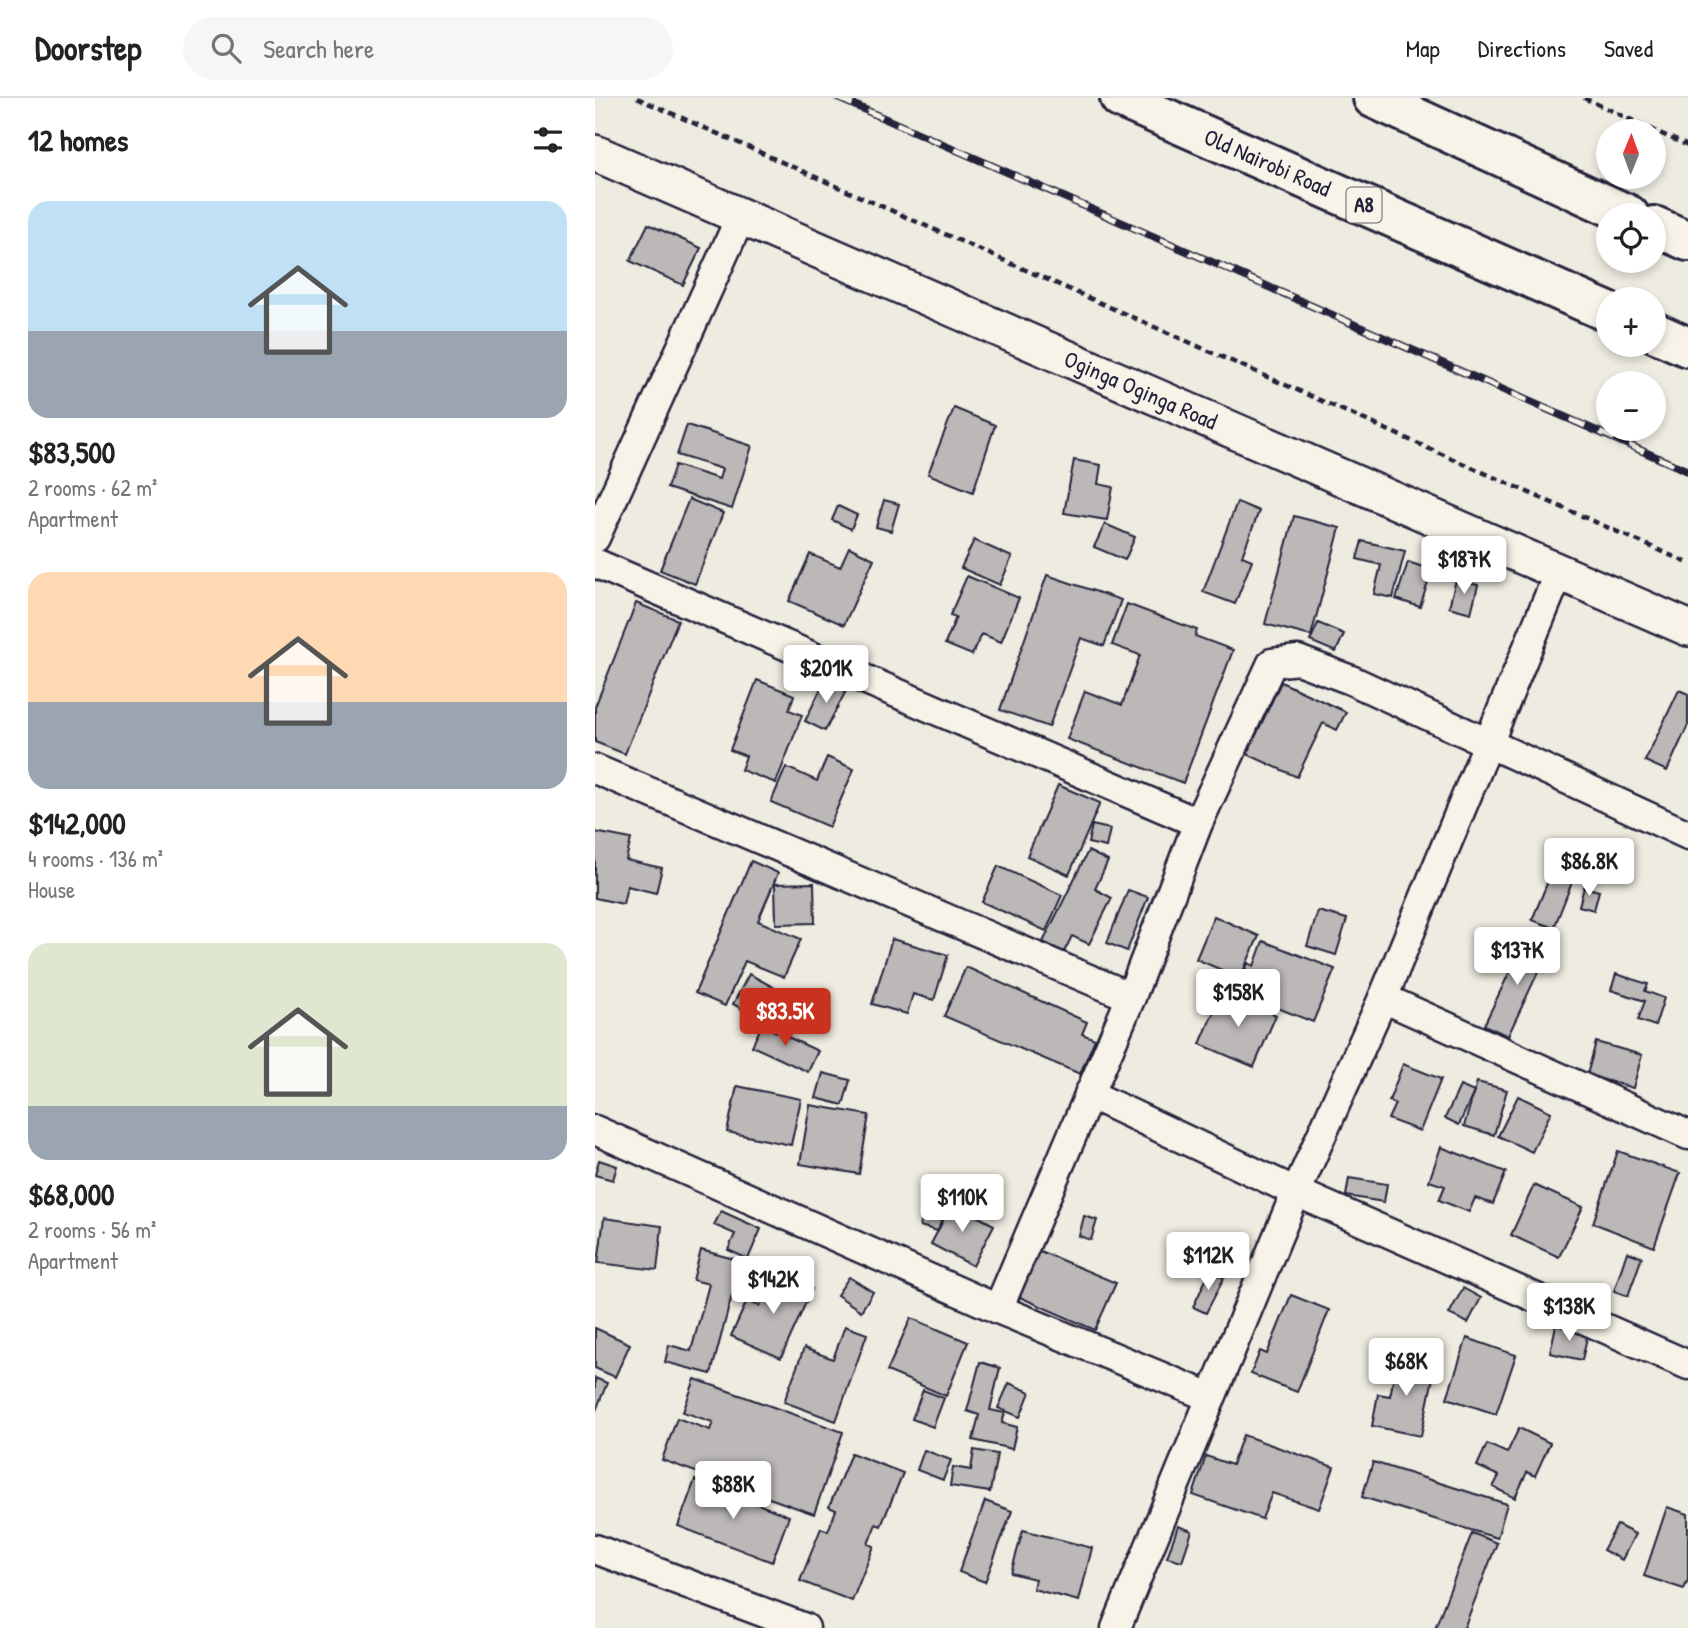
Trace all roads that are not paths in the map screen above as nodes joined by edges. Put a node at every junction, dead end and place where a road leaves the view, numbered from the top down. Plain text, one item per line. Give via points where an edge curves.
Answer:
1 (1120, 98) edge
2 (1373, 98) edge
3 (595, 153) edge
4 (1603, 203) edge
5 (741, 216) junction
6 (1666, 231) edge
7 (1688, 241) edge
8 (1596, 307) edge
9 (1666, 337) edge
10 (1688, 347) edge
11 (595, 538) edge
12 (595, 563) edge
13 (1559, 572) junction
14 (1688, 628) edge
15 (1487, 744) junction
16 (595, 769) edge
17 (1198, 823) junction
18 (1688, 835) edge
19 (1131, 997) junction
20 (1383, 998) junction
21 (1089, 1094) junction
22 (595, 1130) edge
23 (1688, 1136) edge
24 (1296, 1192) junction
25 (998, 1309) junction
26 (1688, 1365) edge
27 (1210, 1397) junction
28 (595, 1549) edge
29 (805, 1628) edge
30 (1116, 1628) edge

1 - 8 highway, Old Nairobi Road / A8
2 - 4 highway
3 - 5 street, Oginga Oginga Road
5 - 11 street
5 - 13 street, Oginga Oginga Road
6 - 7 highway
9 - 10 highway
12 - 17 street
13 - 14 street, Oginga Oginga Road
13 - 15 street
15 - 17 street via 1298,660 1272,663
15 - 18 street
15 - 20 street
16 - 19 street
17 - 19 street
19 - 21 street
20 - 23 street
20 - 24 street
21 - 24 street
21 - 25 street
22 - 25 street
24 - 26 street
24 - 27 street
25 - 27 street
27 - 30 street
28 - 29 street

